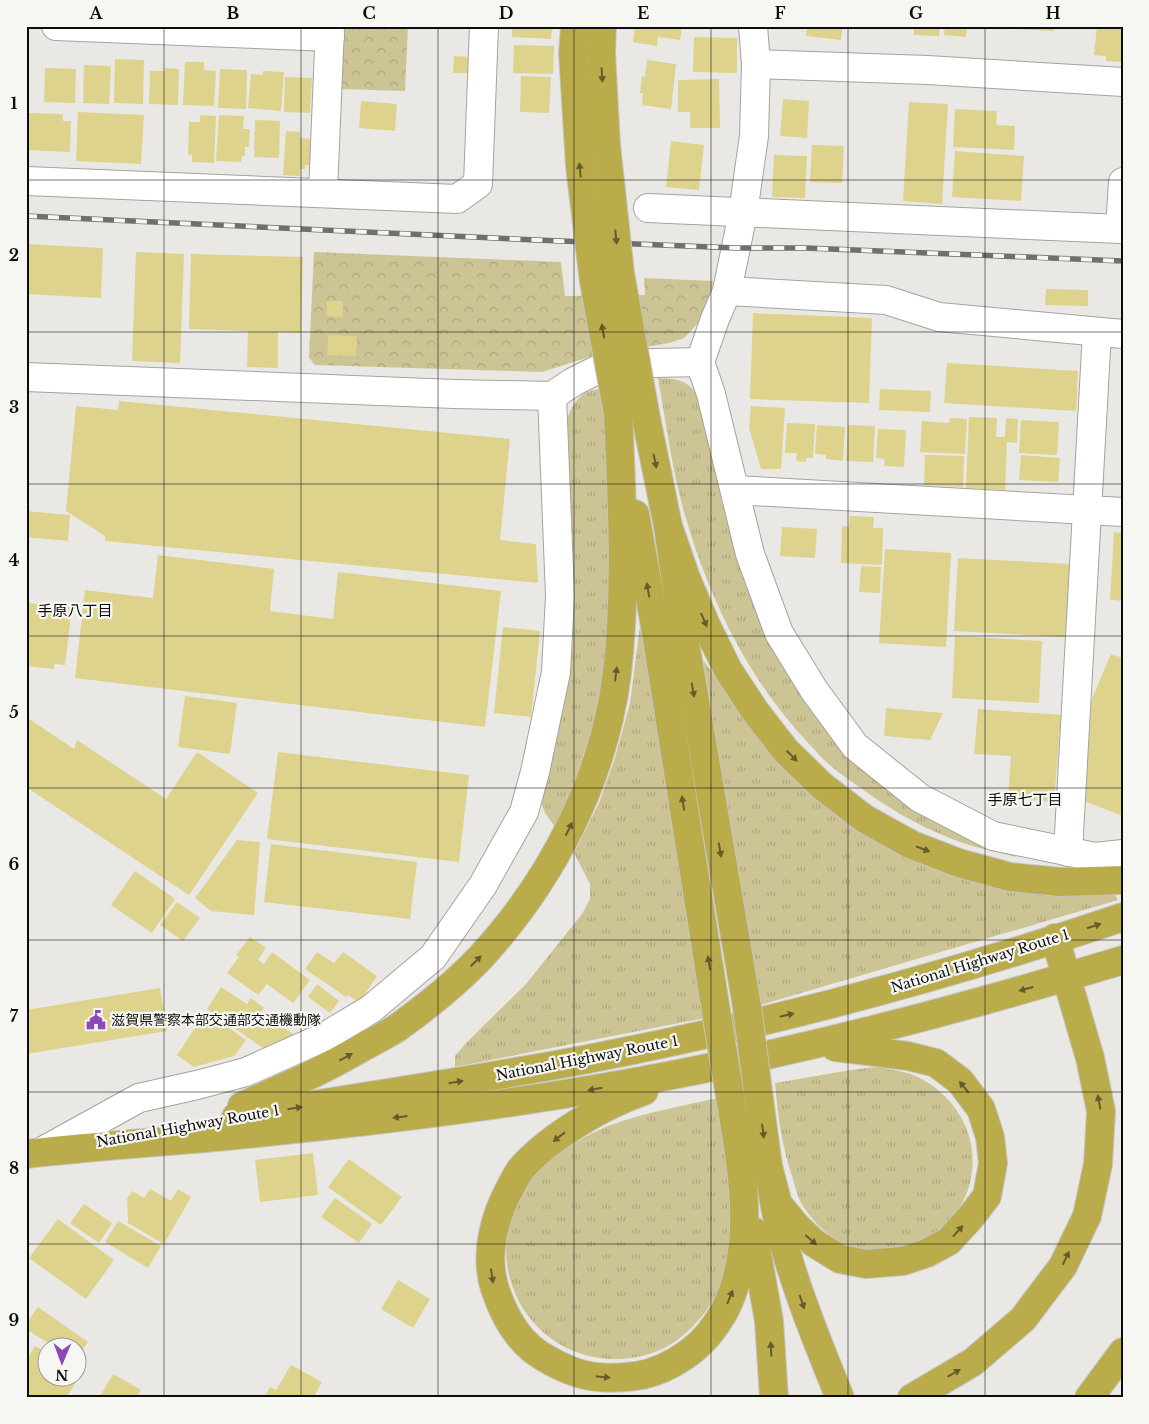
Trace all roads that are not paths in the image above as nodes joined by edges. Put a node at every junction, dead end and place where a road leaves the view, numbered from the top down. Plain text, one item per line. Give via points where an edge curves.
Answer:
1 (56, 26) edge
2 (484, 26) edge
3 (575, 26) edge
4 (602, 26) edge
5 (753, 26) edge
6 (180, 29) edge
7 (330, 32) edge
8 (756, 64) junction
9 (1123, 82) edge
10 (26, 181) edge
11 (1123, 182) edge
12 (323, 192) junction
13 (648, 208) dead end
14 (743, 213) junction
15 (727, 291) junction
16 (1110, 333) edge
17 (700, 362) junction
18 (26, 377) edge
19 (552, 396) junction
20 (618, 413) junction
21 (735, 490) junction
22 (1088, 510) junction
23 (1123, 512) edge
24 (668, 526) junction
25 (1068, 852) junction
26 (1123, 854) edge
27 (1123, 880) edge
28 (1123, 917) edge
29 (1056, 938) junction
30 (1123, 960) edge
31 (1067, 977) junction
32 (815, 1045) junction
33 (714, 1067) junction
34 (206, 1122) junction
35 (33, 1153) edge
36 (769, 1170) junction
37 (743, 1178) junction
38 (1123, 1352) edge
39 (774, 1398) edge
40 (840, 1398) edge
41 (912, 1398) edge
42 (1088, 1398) edge

1 - 6 street
2 - 12 street via 478,184 457,198
20 -> 3 highway, bridge via 594,282 580,166 573,53
4 -> 24 highway, bridge via 606,145 620,273
5 - 8 street
6 - 7 street
7 - 12 street
8 - 9 street
8 - 14 street via 754,136
10 - 12 street
11 - 14 street via 1120,229
13 - 14 street
14 - 15 street
15 - 16 street via 886,300 939,318
15 - 17 street
16 - 22 street
17 - 19 street via 609,364
17 - 21 street
18 - 19 street
19 - 35 street via 560,596 556,672 524,812 483,885 433,957 372,1009 324,1037 246,1072 139,1098
34 -> 20 highway via 294,1084 344,1058 395,1029 438,996 479,959 514,917 569,830 589,784 606,731 617,674 623,545
37 -> 20 highway, bridge
21 - 22 street
21 - 25 street via 750,554 779,633 814,690 855,746 920,798 993,836
22 - 23 street
22 - 25 street
24 -> 27 highway via 686,578 728,670 786,751 822,786 864,819 912,845 959,863 1010,877 1052,881
24 -> 36 highway, bridge via 747,1007
25 - 26 street via 1095,857
29 -> 28 highway, National Highway Route 1
29 - 31 highway
34 -> 29 highway, National Highway Route 1 via 490,1077 701,1035 891,988
30 - 31 highway, National Highway Route 1
31 -> 32 highway, National Highway Route 1
41 -> 31 highway via 973,1362 1023,1319 1063,1266 1087,1216 1098,1164 1101,1111
32 - 33 highway, National Highway Route 1
36 -> 32 highway via 778,1204 802,1232 840,1259 866,1264 903,1261 949,1241 986,1196 993,1163 990,1137 981,1110 960,1081 936,1063 908,1056
33 -> 35 highway, National Highway Route 1 via 585,1091 415,1115
33 -> 37 highway via 639,1093 603,1110 567,1131 521,1170 505,1197 491,1247 491,1275 500,1305 531,1348 554,1363 585,1375 615,1378 646,1374 675,1364 700,1345 719,1321 731,1296 740,1269 744,1239
34 - 35 highway, National Highway Route 1
36 -> 40 highway via 791,1270
39 -> 37 highway via 769,1322
38 - 42 highway

